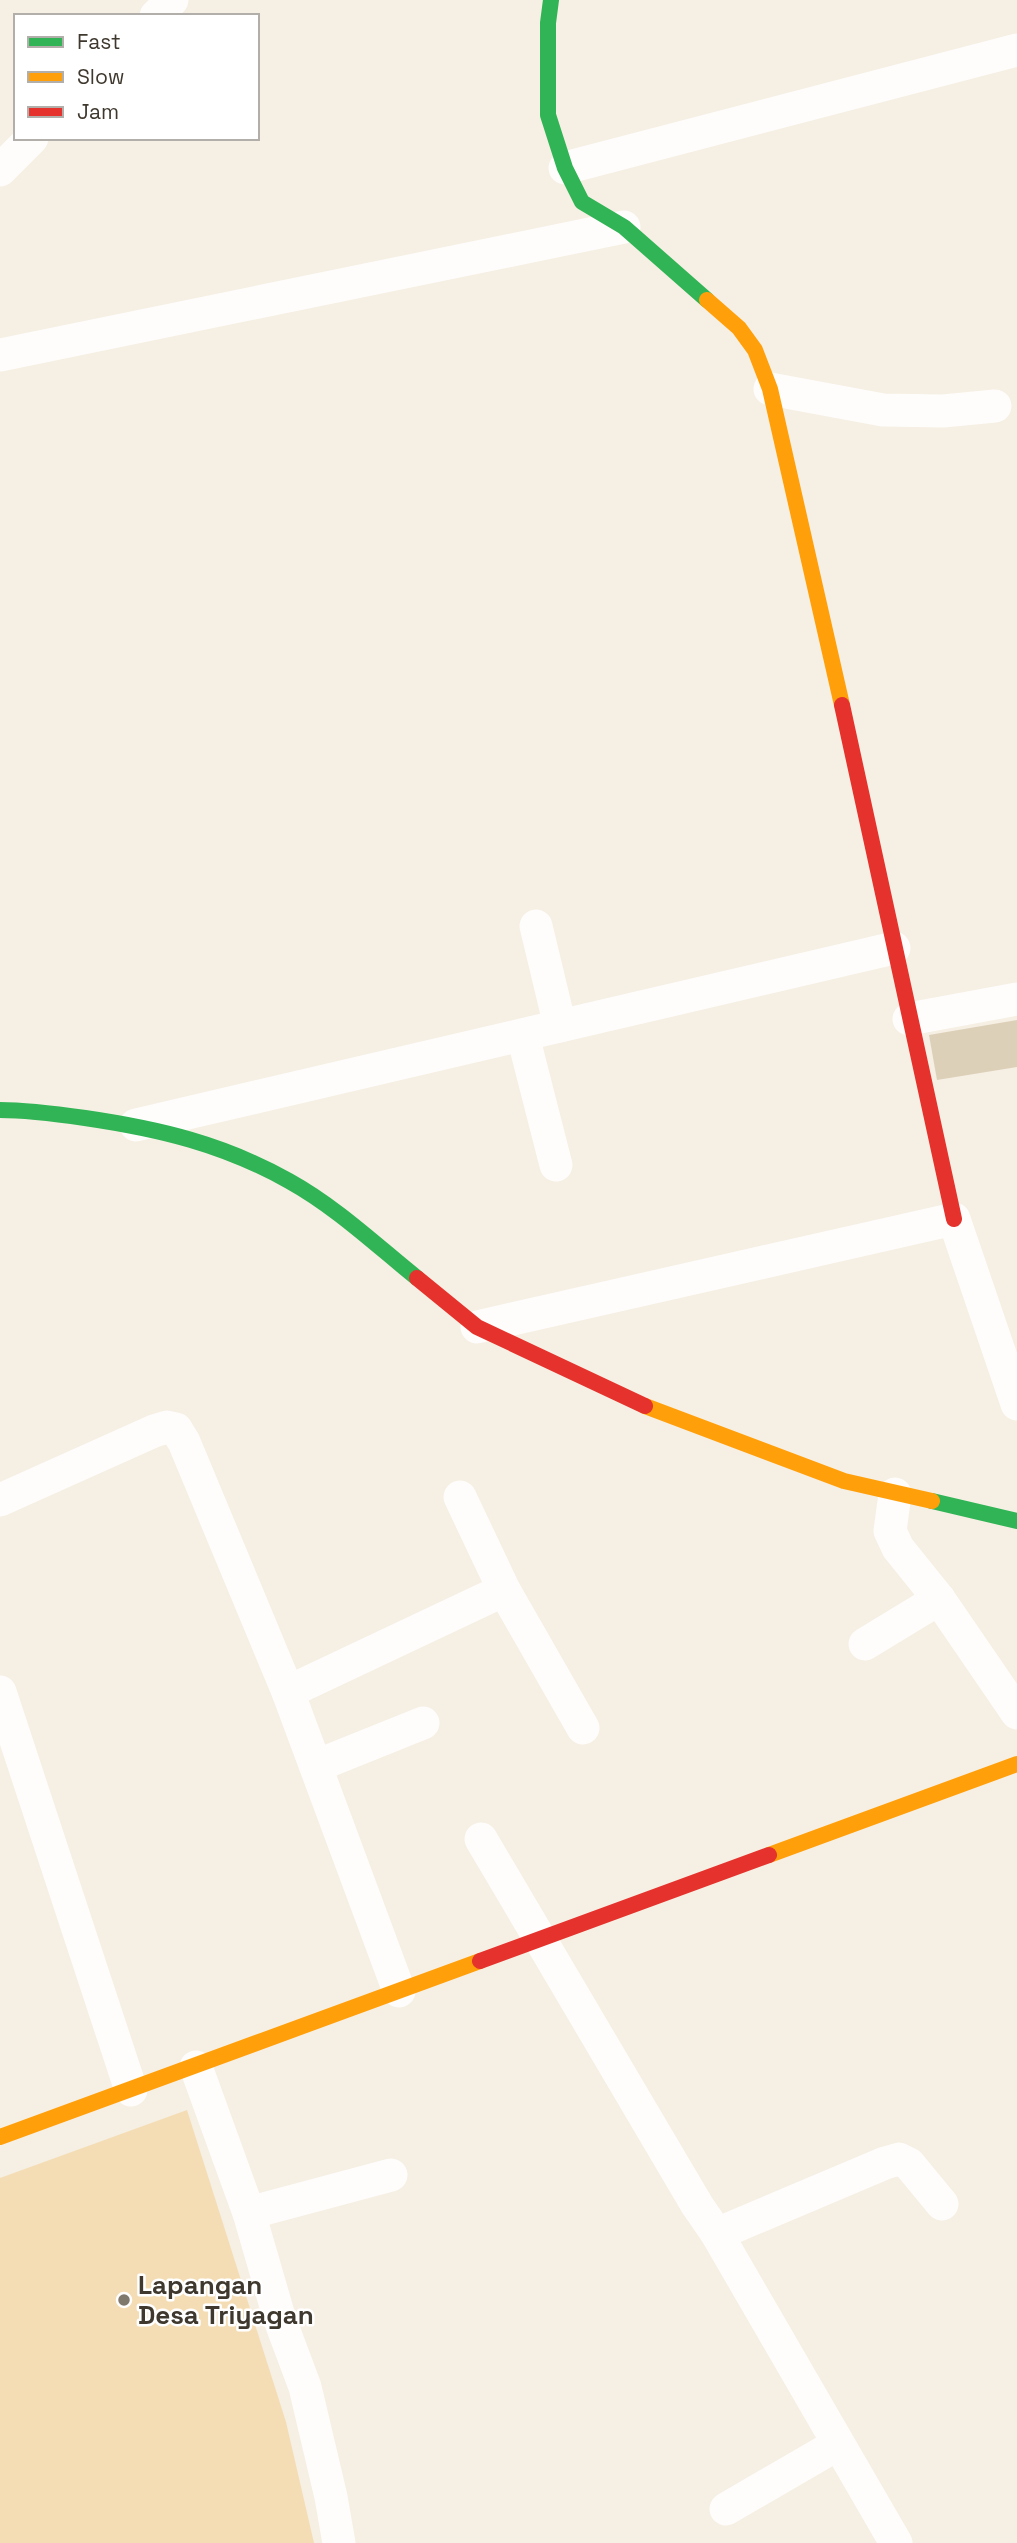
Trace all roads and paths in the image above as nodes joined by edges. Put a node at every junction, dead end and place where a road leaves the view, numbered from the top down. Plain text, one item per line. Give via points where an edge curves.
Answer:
1 (172, 0) edge
2 (551, 0) edge
3 (158, 14) edge
4 (1017, 50) edge
5 (30, 140) edge
6 (565, 168) junction
7 (0, 170) edge
8 (624, 227) junction
9 (0, 355) edge
10 (770, 389) junction
11 (995, 405) dead end
12 (536, 926) dead end
13 (894, 948) junction
14 (1017, 999) edge
15 (909, 1019) junction
16 (560, 1026) junction
17 (523, 1036) junction
18 (0, 1110) edge
19 (133, 1125) junction
20 (556, 1165) dead end
21 (954, 1219) junction
22 (477, 1327) junction
23 (1017, 1404) edge
24 (895, 1494) junction
25 (460, 1497) dead end
26 (0, 1500) edge
27 (1017, 1521) edge
28 (505, 1590) junction
29 (939, 1599) junction
30 (865, 1644) dead end
31 (0, 1692) edge
32 (288, 1692) junction
33 (1017, 1713) edge
34 (423, 1723) dead end
35 (583, 1728) dead end
36 (1017, 1763) edge
37 (316, 1766) junction
38 (481, 1839) dead end
39 (538, 1938) junction
40 (399, 1991) junction
41 (196, 2067) junction
42 (131, 2090) junction
43 (0, 2137) edge
44 (391, 2175) dead end
45 (942, 2204) dead end
46 (249, 2213) junction
47 (717, 2234) junction
48 (838, 2444) junction
49 (726, 2509) dead end
50 (339, 2543) edge
51 (896, 2543) edge

1 - 3 street
2 - 6 street via 548,115
4 - 6 street
5 - 7 street
6 - 8 street via 582,202
8 - 9 street
8 - 10 street via 739,328 755,350
10 - 11 street via 883,410 943,411
10 - 13 street
12 - 16 street
13 - 15 street
13 - 16 street
14 - 15 street
15 - 21 street
16 - 17 street
17 - 19 street
17 - 20 street
18 - 19 street
19 - 22 street via 184,1136 289,1181 331,1209
21 - 22 street
21 - 23 street
22 - 24 street via 628,1400 844,1481
24 - 27 street
24 - 29 street via 890,1531
25 - 28 street
26 - 32 street via 153,1431 176,1429
28 - 32 street
28 - 35 street
29 - 30 street
29 - 33 street
31 - 42 street
32 - 37 street
34 - 37 street
36 - 39 street
37 - 40 street
38 - 39 street
39 - 40 street
39 - 47 street
40 - 41 street
41 - 42 street
41 - 46 street
42 - 43 street
44 - 46 street
45 - 47 street via 909,2164 898,2159
46 - 50 street via 305,2387
47 - 48 street
48 - 49 street
48 - 51 street

